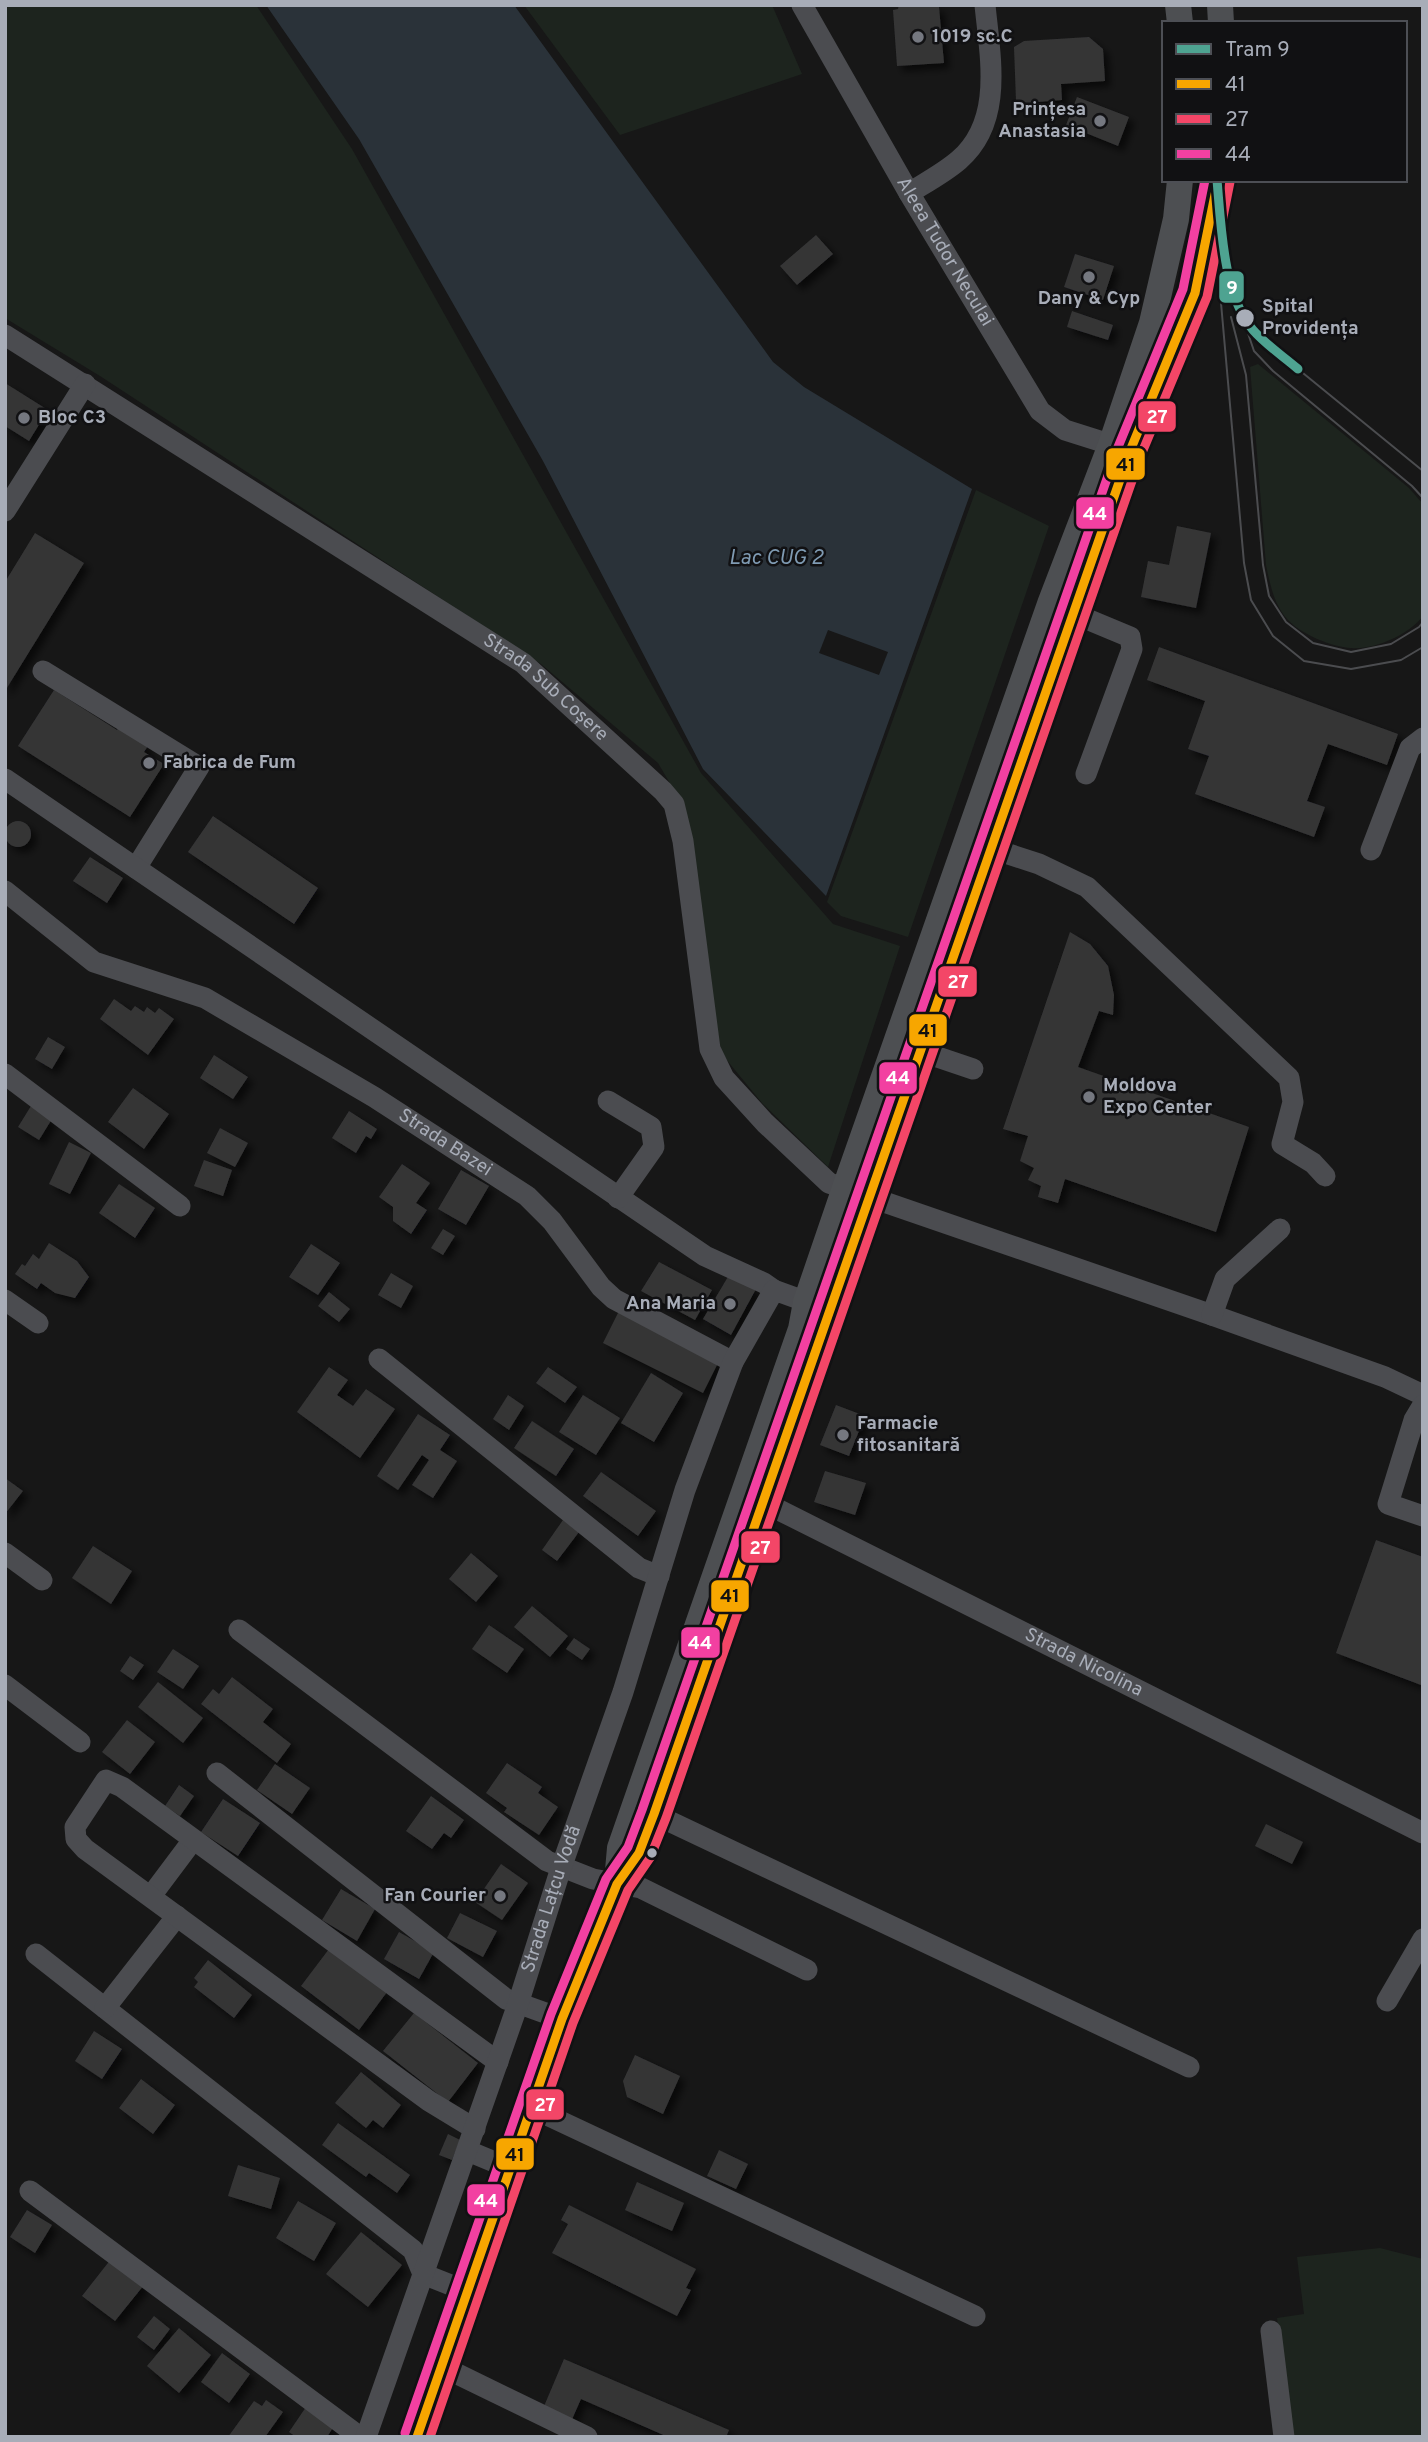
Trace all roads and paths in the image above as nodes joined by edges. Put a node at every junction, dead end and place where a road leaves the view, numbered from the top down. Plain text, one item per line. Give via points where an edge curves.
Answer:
1 (802, 5) edge
2 (985, 5) edge
3 (1180, 182) edge
4 (1218, 182) edge
5 (909, 193) junction
6 (5, 335) edge
7 (85, 384) junction
8 (1121, 448) junction
9 (5, 511) edge
10 (1061, 608) junction
11 (43, 671) dead end
12 (1423, 738) edge
13 (1086, 774) dead end
14 (5, 779) edge
15 (979, 844) junction
16 (1371, 850) dead end
17 (136, 868) junction
18 (5, 891) edge
19 (908, 1047) junction
20 (973, 1069) dead end
21 (5, 1074) edge
22 (608, 1101) dead end
23 (1325, 1176) dead end
24 (845, 1188) junction
25 (870, 1196) junction
26 (618, 1198) junction
27 (180, 1206) dead end
28 (1280, 1229) dead end
29 (774, 1290) junction
30 (5, 1300) edge
31 (818, 1306) junction
32 (1212, 1315) junction
33 (38, 1323) dead end
34 (379, 1359) dead end
35 (733, 1362) junction
36 (1423, 1395) edge
37 (1423, 1405) edge
38 (753, 1500) junction
39 (1423, 1516) edge
40 (5, 1553) edge
41 (659, 1576) junction
42 (42, 1580) dead end
43 (239, 1630) dead end
44 (5, 1685) edge
45 (80, 1742) dead end
46 (218, 1773) dead end
47 (654, 1814) junction
48 (1423, 1833) edge
49 (192, 1840) junction
50 (561, 1868) junction
51 (617, 1884) junction
52 (150, 1896) junction
53 (177, 1916) junction
54 (1423, 1939) edge
55 (36, 1954) dead end
56 (807, 1970) dead end
57 (1387, 2001) dead end
58 (518, 2004) junction
59 (105, 2008) junction
60 (562, 2019) junction
61 (498, 2062) junction
62 (1189, 2067) dead end
63 (530, 2107) junction
64 (475, 2129) junction
65 (468, 2151) junction
66 (509, 2168) junction
67 (30, 2191) dead end
68 (423, 2274) junction
69 (466, 2291) junction
70 (975, 2316) dead end
71 (1271, 2331) dead end
72 (441, 2366) junction
73 (360, 2437) edge
74 (366, 2437) edge
75 (417, 2437) edge
76 (587, 2437) edge
77 (1284, 2437) edge

1 - 5 street, Aleea Tudor Neculai
2 - 5 street via 991,80 983,131 960,159
3 - 8 main road via 1176,219
4 - 8 main road via 1195,293
5 - 8 street, Aleea Tudor Neculai via 1040,411 1065,430
6 - 7 street, Strada Sub Coșere
7 - 9 street
7 - 24 street, Strada Sub Coșere via 523,663 663,791 674,804 683,841 710,1049 724,1077 765,1123 829,1183
8 - 10 main road
10 - 13 street via 1130,637 1132,649
10 - 15 main road
11 - 17 street via 199,767
12 - 16 street via 1410,748
14 - 17 street
15 - 19 main road
15 - 23 street via 1039,864 1087,887 1289,1078 1293,1102 1282,1144
17 - 26 street
18 - 35 street, Strada Bazei via 94,962 205,998 374,1097 527,1196 614,1299
19 - 20 street
19 - 24 main road
19 - 25 main road
21 - 27 street
22 - 26 street via 651,1128 654,1147
24 - 25 street, Strada Sub Coșere
24 - 31 main road
25 - 31 main road
25 - 32 street, Strada Sub Coșere
26 - 29 street via 705,1256
28 - 32 street via 1224,1279
29 - 31 street
29 - 35 street
30 - 33 street
31 - 38 main road
32 - 36 street, Strada Sub Coșere
34 - 41 street via 639,1568
35 - 41 street, Strada Lațcu Vodă via 685,1490
37 - 39 street via 1413,1420 1388,1503
38 - 47 main road
38 - 48 street, Strada Nicolina
38 - 51 main road via 620,1848
40 - 42 street
41 - 50 street, Strada Lațcu Vodă
43 - 50 street
44 - 45 street
46 - 58 street
47 - 51 main road via 639,1853
47 - 62 street
49 - 52 street
49 - 52 street via 106,1780 75,1827 76,1839
49 - 61 street
50 - 51 street
50 - 58 street, Strada Lațcu Vodă
51 - 56 street via 641,1888
51 - 60 main road
52 - 53 street
53 - 59 street
53 - 64 street via 429,2101
54 - 57 street
55 - 59 street
58 - 60 street
58 - 61 street, Strada Lațcu Vodă
59 - 68 street via 414,2250
60 - 63 main road
61 - 64 street, Strada Lațcu Vodă
63 - 66 main road
63 - 70 street
64 - 65 street, Strada Lațcu Vodă
65 - 66 street
65 - 68 street, Strada Lațcu Vodă
66 - 69 main road
67 - 73 street
68 - 69 street
68 - 74 street, Strada Lațcu Vodă
69 - 72 main road
71 - 77 street
72 - 75 main road
72 - 76 street

